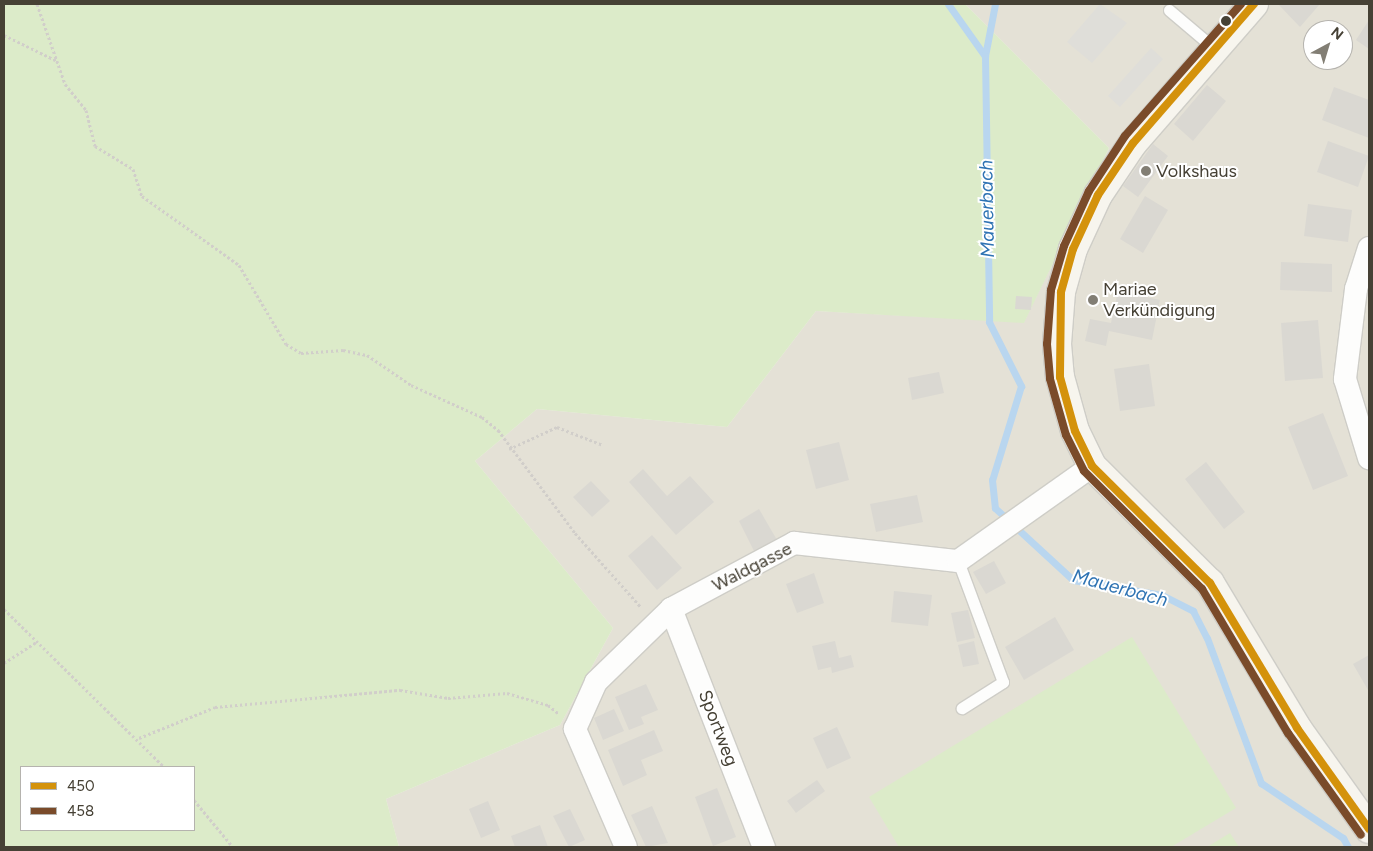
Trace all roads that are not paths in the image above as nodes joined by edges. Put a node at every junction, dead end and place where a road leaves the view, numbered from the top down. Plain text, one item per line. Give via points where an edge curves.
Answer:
1 (1254, 4) edge
2 (1169, 10) dead end
3 (1215, 49) junction
4 (1369, 248) edge
5 (1369, 458) edge
6 (1092, 466) junction
7 (958, 560) junction
8 (664, 616) junction
9 (962, 708) dead end
10 (1369, 829) edge
11 (626, 847) edge
12 (764, 847) edge

1 - 3 main road
2 - 3 lane
3 - 6 main road via 1116,166 1090,210 1068,263 1059,308 1058,361 1069,417
4 - 5 street via 1356,289 1345,379
6 - 7 street
6 - 10 main road via 1210,583 1297,728
7 - 8 street, Waldgasse via 794,544
7 - 9 lane via 1003,682
8 - 11 street, Waldgasse via 596,682 574,729
8 - 12 street, Sportweg

